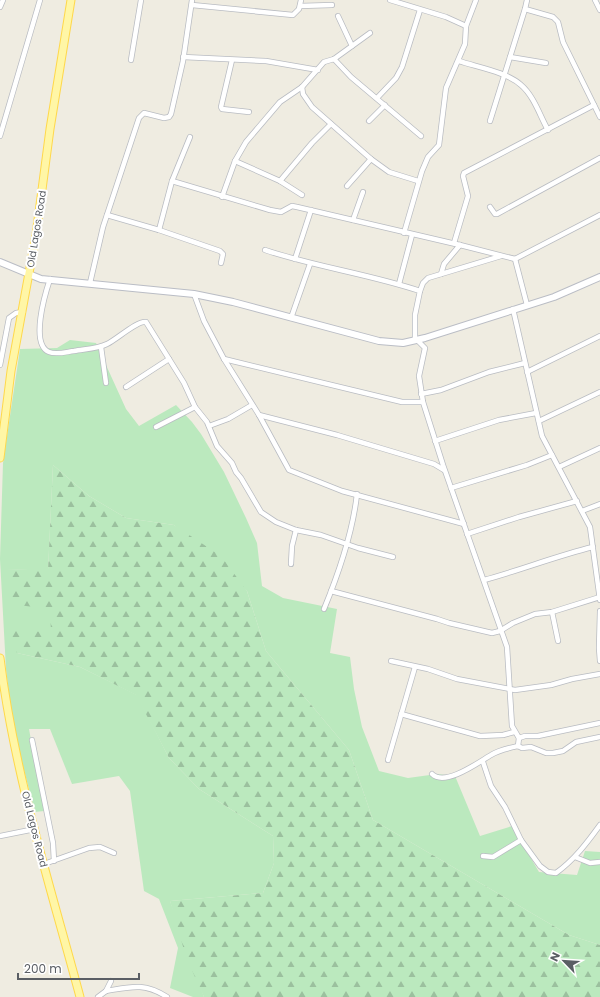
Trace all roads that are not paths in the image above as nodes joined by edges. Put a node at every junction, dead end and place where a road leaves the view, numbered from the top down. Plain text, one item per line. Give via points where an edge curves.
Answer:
1 (3, 0) edge
2 (40, 0) edge
3 (71, 0) edge
4 (141, 0) edge
5 (192, 0) edge
6 (301, 0) edge
7 (390, 0) edge
8 (476, 0) edge
9 (527, 0) edge
10 (595, 0) edge
11 (332, 4) dead end
12 (192, 6) junction
13 (300, 6) junction
14 (0, 7) edge
15 (525, 8) junction
16 (420, 10) junction
17 (600, 10) edge
18 (338, 16) dead end
19 (466, 26) junction
20 (370, 33) dead end
21 (352, 46) junction
22 (183, 57) junction
23 (510, 57) junction
24 (334, 59) junction
25 (131, 60) dead end
26 (232, 60) junction
27 (459, 61) junction
28 (546, 63) dead end
29 (318, 70) junction
30 (504, 76) junction
31 (302, 87) junction
32 (377, 98) junction
33 (385, 105) junction
34 (594, 105) junction
35 (250, 112) dead end
36 (600, 117) edge
37 (369, 121) dead end
38 (490, 121) dead end
39 (331, 124) junction
40 (548, 130) junction
41 (0, 136) edge
42 (190, 136) dead end
43 (420, 136) dead end
44 (600, 158) edge
45 (371, 159) junction
46 (235, 161) junction
47 (172, 181) junction
48 (280, 181) junction
49 (418, 181) junction
50 (346, 186) dead end
51 (363, 192) dead end
52 (302, 194) dead end
53 (222, 197) junction
54 (490, 207) dead end
55 (311, 210) junction
56 (107, 215) junction
57 (600, 215) edge
58 (353, 220) junction
59 (159, 230) junction
60 (404, 233) junction
61 (412, 235) junction
62 (454, 243) junction
63 (460, 245) junction
64 (265, 250) dead end
65 (502, 256) junction
66 (295, 259) junction
67 (515, 259) junction
68 (0, 262) edge
69 (221, 263) dead end
70 (310, 264) junction
71 (28, 274) junction
72 (441, 274) junction
73 (600, 277) edge
74 (50, 279) junction
75 (90, 283) junction
76 (399, 284) junction
77 (420, 291) junction
78 (194, 294) junction
79 (527, 305) junction
80 (513, 309) junction
81 (22, 312) junction
82 (291, 318) junction
83 (600, 336) edge
84 (416, 340) junction
85 (102, 347) junction
86 (169, 359) junction
87 (224, 359) junction
88 (525, 363) junction
89 (0, 365) edge
90 (527, 372) junction
91 (106, 383) dead end
92 (126, 387) dead end
93 (600, 392) edge
94 (421, 394) junction
95 (423, 402) junction
96 (252, 405) junction
97 (195, 407) junction
98 (536, 413) junction
99 (259, 415) junction
100 (271, 419) junction
101 (539, 421) junction
102 (264, 423) junction
103 (156, 426) dead end
104 (209, 426) junction
105 (435, 441) junction
106 (600, 448) edge
107 (552, 455) junction
108 (0, 458) edge
109 (441, 460) junction
110 (434, 464) junction
111 (559, 467) junction
112 (444, 470) junction
113 (451, 488) junction
114 (357, 494) junction
115 (577, 501) junction
116 (600, 504) edge
117 (582, 511) junction
118 (464, 524) junction
119 (296, 530) junction
120 (467, 534) junction
121 (346, 543) junction
122 (593, 547) junction
123 (600, 553) edge
124 (594, 554) junction
125 (393, 557) dead end
126 (291, 564) dead end
127 (484, 580) junction
128 (331, 592) junction
129 (600, 598) edge
130 (324, 609) dead end
131 (552, 612) junction
132 (600, 612) edge
133 (600, 619) edge
134 (500, 631) junction
135 (558, 641) dead end
136 (0, 658) edge
137 (391, 661) dead end
138 (600, 662) edge
139 (415, 667) junction
140 (600, 674) edge
141 (510, 689) junction
142 (401, 714) junction
143 (600, 723) edge
144 (514, 732) junction
145 (600, 737) edge
146 (519, 738) junction
147 (32, 740) dead end
148 (518, 746) junction
149 (388, 760) dead end
150 (483, 762) junction
151 (432, 774) dead end
152 (600, 825) edge
153 (35, 829) junction
154 (0, 836) edge
155 (521, 840) junction
156 (114, 853) dead end
157 (483, 856) dead end
158 (575, 857) junction
159 (54, 860) junction
160 (600, 862) edge
161 (44, 864) junction
162 (111, 982) dead end
163 (106, 991) junction
164 (80, 997) edge
165 (98, 997) edge
166 (167, 997) edge

1 - 14 street
2 - 41 street
3 - 71 main road, Old Lagos Road
4 - 25 street
5 - 12 street
6 - 13 street
7 - 16 street
8 - 19 street
9 - 15 street
10 - 17 street
11 - 13 street
12 - 13 street via 293,15
12 - 22 street
15 - 23 street
15 - 34 street via 553,17 558,22 563,42
16 - 19 street
16 - 32 street via 402,67 396,78
18 - 21 street
19 - 27 street via 465,44
20 - 21 street
21 - 24 street
22 - 26 street
22 - 56 street via 169,117 141,114
23 - 28 street
23 - 30 street
24 - 29 street via 324,62
24 - 32 street
26 - 29 street via 266,61
26 - 35 street via 222,109
27 - 30 street
27 - 49 street via 446,88 439,145 428,157
29 - 31 street
30 - 38 street
30 - 40 street via 510,77 525,90
31 - 39 street via 306,100
31 - 46 street via 280,102 246,142
32 - 33 street
33 - 37 street
33 - 43 street
34 - 36 street
34 - 40 street
39 - 45 street
39 - 48 street
40 - 62 street via 464,173 468,196
42 - 47 street
44 - 54 street via 496,214
45 - 49 street via 385,170
45 - 50 street
46 - 48 street
46 - 53 street
47 - 53 street
47 - 59 street
48 - 52 street
49 - 60 street
51 - 58 street
53 - 55 street via 281,212 292,206
55 - 58 street
55 - 66 street
56 - 59 street
56 - 75 street
57 - 67 street
58 - 60 street
59 - 69 street via 222,252
60 - 61 street
61 - 62 street
61 - 76 street
62 - 63 street
63 - 65 street
63 - 72 street via 444,264
64 - 66 street
65 - 67 street
65 - 72 street
66 - 70 street
67 - 79 street
68 - 71 street
70 - 76 street
70 - 82 street
71 - 74 street
71 - 81 main road, Old Lagos Road
72 - 77 street via 428,278
73 - 79 street via 554,297
74 - 75 street
74 - 85 street via 42,302 41,344 46,350 56,353
75 - 78 street
76 - 77 street
77 - 84 street via 415,315
78 - 82 street
78 - 87 street via 204,321
79 - 80 street
80 - 84 street
80 - 88 street
81 - 89 street via 16,312 9,318
81 - 108 main road, Old Lagos Road via 11,371
82 - 84 street via 379,341
83 - 90 street
84 - 94 street via 425,348 419,376
85 - 86 street via 144,321 150,326
85 - 91 street
86 - 92 street
86 - 97 street
87 - 95 street via 391,400
87 - 96 street
88 - 90 street
88 - 94 street
90 - 98 street
93 - 101 street
94 - 95 street
95 - 105 street
96 - 99 street
96 - 104 street via 228,419
97 - 103 street
97 - 104 street
98 - 101 street
98 - 105 street via 499,420
99 - 100 street
99 - 102 street
100 - 102 street
100 - 110 street via 337,435
101 - 107 street via 542,436
102 - 114 street via 289,470 322,484
104 - 119 street via 217,446 232,463 261,512 276,522
105 - 109 street
106 - 111 street
107 - 111 street
107 - 113 street
109 - 110 street
109 - 112 street
110 - 112 street
111 - 115 street
112 - 113 street
113 - 118 street
114 - 118 street
114 - 121 street via 356,509
115 - 117 street
115 - 120 street
116 - 117 street
117 - 122 street via 590,527
118 - 120 street
119 - 121 street
119 - 126 street
120 - 127 street
121 - 125 street
121 - 128 street
122 - 124 street
122 - 127 street via 559,555
123 - 124 street
124 - 129 street
127 - 134 street
128 - 130 street
128 - 134 street via 456,625 492,633
129 - 131 street
131 - 134 street via 528,616
131 - 135 street
132 - 133 street
133 - 138 street
134 - 141 street via 507,647
136 - 153 main road, Old Lagos Road via 12,729
137 - 139 street
139 - 141 street via 457,679
139 - 142 street
140 - 141 street via 529,689
141 - 144 street
142 - 144 street via 480,736
142 - 149 street
143 - 146 street
144 - 146 street
145 - 148 street via 576,742 563,751 553,753
146 - 148 street
147 - 159 street via 53,843
148 - 150 street via 491,754
150 - 151 street via 443,778 434,777
150 - 155 street via 491,786 505,807
152 - 158 street
153 - 154 street
153 - 161 main road, Old Lagos Road
155 - 157 street via 493,857
155 - 158 street via 540,866 552,874
156 - 159 street via 100,847 89,848
158 - 160 street
159 - 161 street
161 - 164 main road, Old Lagos Road
162 - 163 street
163 - 165 street
163 - 166 street via 124,987 145,987

